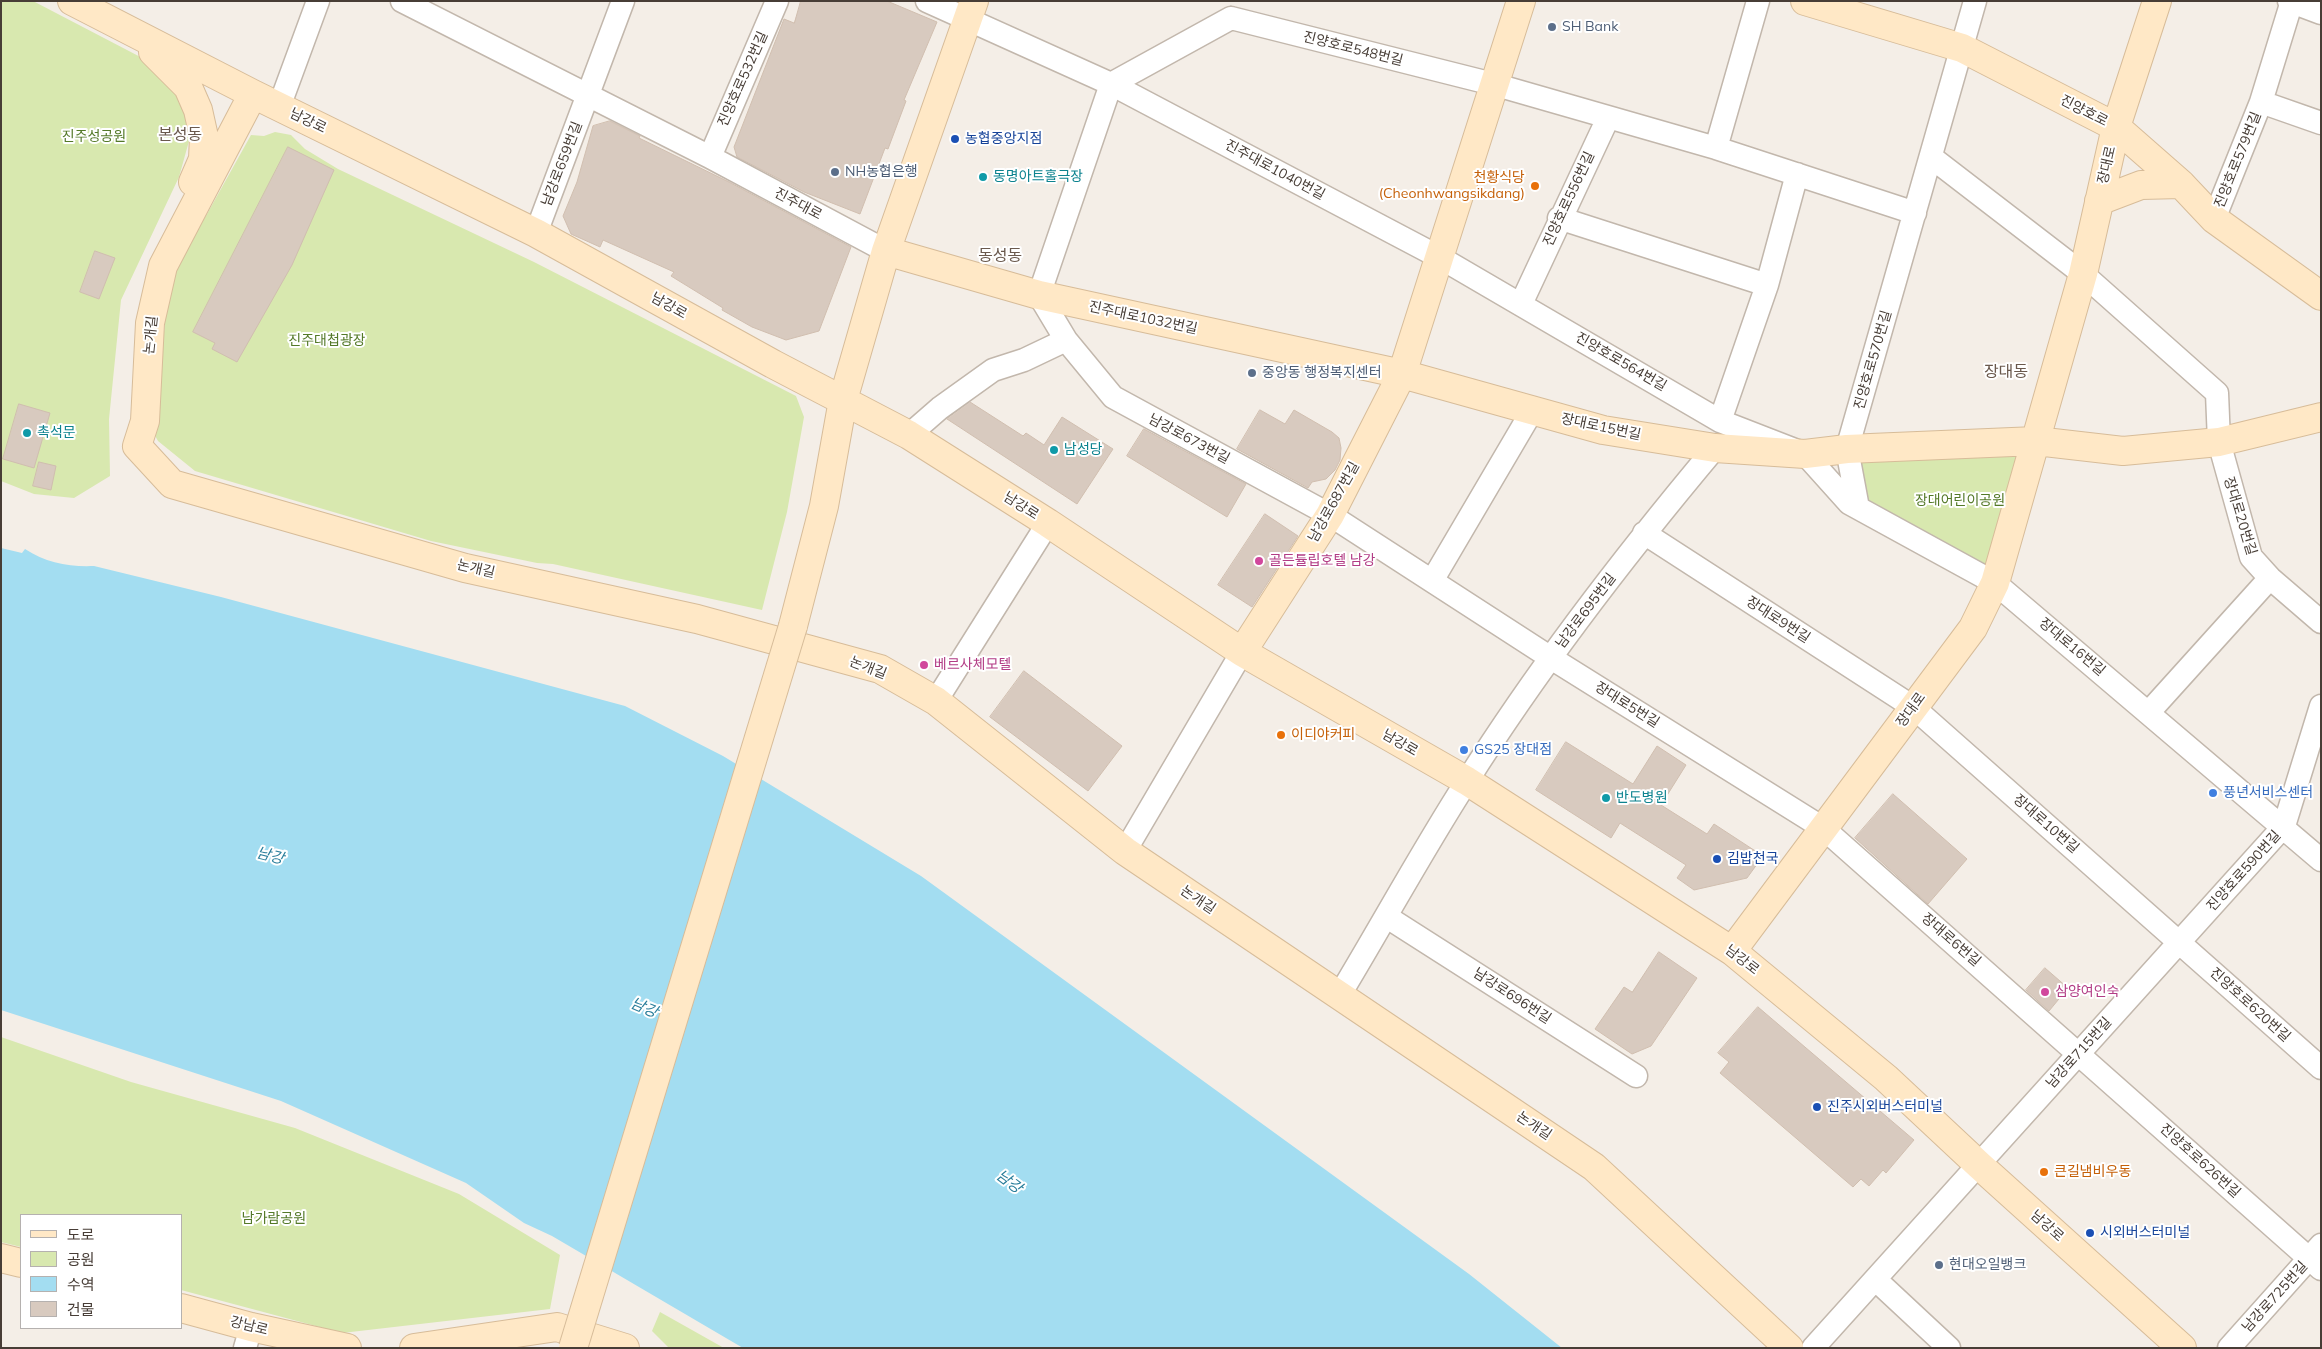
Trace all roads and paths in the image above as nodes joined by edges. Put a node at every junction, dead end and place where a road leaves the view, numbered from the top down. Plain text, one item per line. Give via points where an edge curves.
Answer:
1 (318, 1) edge
2 (402, 1) edge
3 (623, 1) edge
4 (777, 1) edge
5 (927, 1) edge
6 (1521, 1) edge
7 (1758, 1) edge
8 (1805, 1) edge
9 (1975, 1) edge
10 (2157, 1) edge
11 (2291, 2) edge
12 (83, 4) edge
13 (971, 10) edge
14 (1234, 10) edge
15 (2321, 13) edge
16 (136, 34) junction
17 (1962, 48) junction
18 (1111, 84) junction
19 (1493, 84) junction
20 (253, 94) junction
21 (589, 95) junction
22 (2261, 102) junction
23 (279, 107) junction
24 (1608, 118) junction
25 (2321, 123) edge
26 (2116, 127) junction
27 (1716, 148) junction
28 (710, 157) junction
29 (1931, 157) junction
30 (1797, 174) junction
31 (2181, 184) junction
32 (2099, 201) junction
33 (1914, 213) junction
34 (1560, 218) junction
35 (2214, 219) junction
36 (179, 232) junction
37 (536, 233) junction
38 (886, 251) junction
39 (1439, 257) junction
40 (2083, 274) junction
41 (1767, 285) junction
42 (1038, 295) junction
43 (2321, 296) edge
44 (1521, 304) junction
45 (1066, 340) junction
46 (1402, 374) junction
47 (843, 400) junction
48 (1532, 410) junction
49 (2321, 417) edge
50 (1720, 421) junction
51 (909, 435) junction
52 (2036, 441) junction
53 (2219, 442) junction
54 (1716, 448) junction
55 (1847, 449) junction
56 (1805, 454) junction
57 (1858, 508) junction
58 (1330, 515) junction
59 (1048, 524) junction
60 (1644, 533) junction
61 (2270, 578) junction
62 (1432, 580) junction
63 (1994, 583) junction
64 (2321, 622) edge
65 (1242, 652) junction
66 (1551, 658) junction
67 (936, 701) junction
68 (2321, 706) edge
69 (1913, 707) junction
70 (2149, 712) junction
71 (1467, 781) junction
72 (2284, 826) junction
73 (1823, 828) junction
74 (1125, 851) junction
75 (2321, 860) edge
76 (1387, 917) junction
77 (2180, 942) junction
78 (1732, 951) junction
79 (1339, 996) junction
80 (2080, 1053) junction
81 (2321, 1068) edge
82 (1636, 1076) dead end
83 (1979, 1165) junction
84 (1, 1258) edge
85 (2317, 1258) edge
86 (20, 1263) edge
87 (1876, 1280) junction
88 (182, 1308) edge
89 (248, 1337) edge
90 (347, 1348) edge
91 (414, 1348) edge
92 (573, 1348) edge
93 (625, 1348) edge
94 (1789, 1348) edge
95 (1813, 1348) edge
96 (1949, 1348) edge
97 (2182, 1348) edge
98 (2229, 1348) edge

1 - 23 street
2 - 21 street
3 - 21 street, 남강로659번길
4 - 28 street, 진양호로532번길
5 - 13 street, 진주대로1040번길
6 - 19 street
7 - 27 street
8 - 17 street, 진양호로
9 - 17 street, 진양호로570번길
10 - 26 street, 장대로
11 - 15 street
11 - 22 street, 진양호로579번길
12 - 16 street, 남강로
13 - 18 street, 진주대로1040번길
13 - 38 street
14 - 18 street
14 - 19 street, 진양호로548번길
16 - 20 street, 남강로
16 - 36 street via 188,87 198,110 204,137 203,159
17 - 26 street, 진양호로
17 - 29 street, 진양호로570번길
18 - 39 street, 진주대로1040번길
18 - 42 street
19 - 24 street
19 - 39 street
20 - 23 street, 남강로
20 - 36 street, 논개길
21 - 28 street
21 - 37 street, 남강로659번길
22 - 25 street, 진양호로579번길
22 - 35 street, 진양호로579번길
23 - 37 street, 남강로
24 - 27 street
24 - 34 street, 진양호로556번길
26 - 31 street, 진양호로
26 - 32 street, 장대로
27 - 30 street
28 - 38 street, 진주대로
29 - 33 street, 진양호로570번길
29 - 40 street
30 - 33 street
30 - 41 street
31 - 32 street via 2141,185
31 - 35 street, 진양호로
32 - 40 street, 장대로
33 - 55 street, 진양호로570번길
34 - 41 street
34 - 44 street, 진양호로556번길
35 - 43 street, 진양호로
36 - 67 street, 논개길 via 163,266 150,323 145,421 137,446 172,484 465,568 697,619 839,657 880,670
37 - 47 street, 남강로
38 - 42 street, 진주대로1032번길
38 - 47 street
39 - 44 street
39 - 46 street
40 - 52 street, 장대로
40 - 53 street via 2217,393
41 - 50 street
42 - 45 street, 남강로673번길
42 - 46 street, 진주대로1032번길
44 - 50 street, 진양호로564번길
45 - 51 street via 1024,360 993,370
45 - 58 street, 남강로673번길 via 1113,397
46 - 48 street, 장대로15번길
46 - 58 street, 남강로687번길
47 - 51 street, 남강로
47 - 92 street, bridge via 824,506 794,626
48 - 54 street, 장대로15번길 via 1603,430
48 - 62 street
49 - 53 street
50 - 56 street, 진양호로564번길
51 - 59 street, 남강로
52 - 53 street via 2123,451
52 - 55 street
52 - 63 street, 장대로
53 - 61 street, 장대로20번길 via 2251,557
54 - 56 street, 장대로15번길
54 - 60 street, 남강로695번길
55 - 56 street, 장대로15번길
55 - 57 street, 진양호로570번길
56 - 57 street via 1849,503
57 - 63 street
58 - 62 street, 장대로5번길
58 - 65 street, 남강로687번길
59 - 65 street, 남강로
59 - 67 street
60 - 66 street, 남강로695번길
60 - 69 street, 장대로9번길
61 - 64 street, 장대로20번길
61 - 70 street
62 - 66 street, 장대로5번길
63 - 69 street, 장대로 via 1973,628
63 - 70 street, 장대로16번길
65 - 71 street, 남강로
65 - 74 street
66 - 71 street, 남강로695번길
66 - 73 street, 장대로5번길
67 - 74 street, 논개길
68 - 72 street, 진양호로590번길
69 - 73 street, 장대로
69 - 77 street, 장대로10번길
70 - 72 street, 장대로16번길
71 - 76 street
71 - 78 street, 남강로
72 - 75 street, 장대로16번길
72 - 77 street, 진양호로590번길
73 - 78 street, 장대로
73 - 80 street, 장대로6번길
74 - 79 street, 논개길
76 - 79 street
76 - 82 street, 남강로696번길
77 - 80 street, 남강로715번길
77 - 81 street, 진양호로620번길
78 - 83 street, 남강로 via 1886,1078
79 - 94 street, 논개길 via 1594,1167
80 - 83 street, 남강로715번길
80 - 85 street, 진양호로626번길
83 - 87 street, 남강로715번길
83 - 97 street, 남강로
84 - 86 street
85 - 98 street, 남강로725번길
87 - 95 street, 남강로715번길
87 - 96 street
88 - 89 street, 강남로
89 - 90 street, 강남로
91 - 93 street via 557,1327

